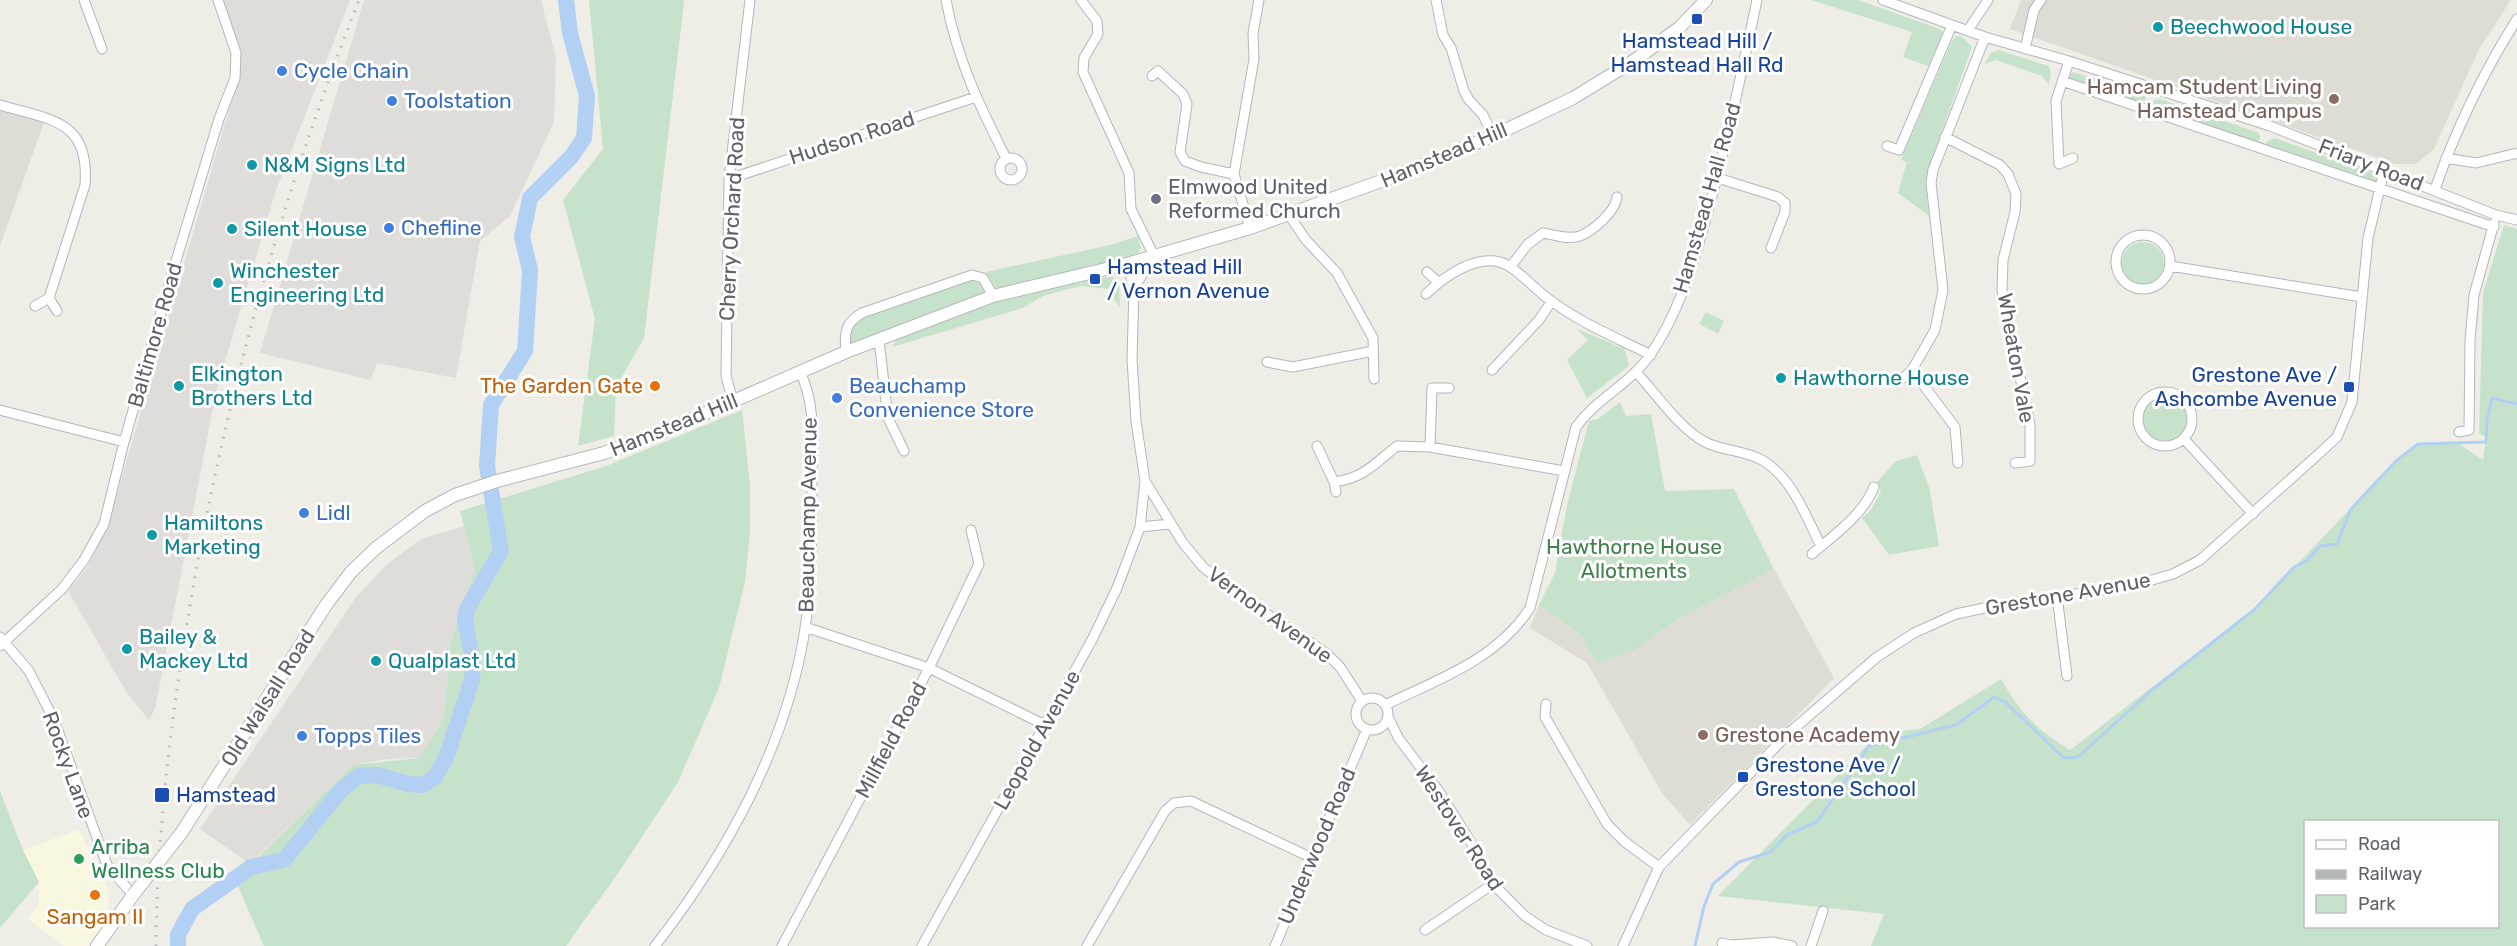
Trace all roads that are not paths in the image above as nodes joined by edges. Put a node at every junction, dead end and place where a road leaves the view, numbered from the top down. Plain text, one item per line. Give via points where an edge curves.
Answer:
1 (84, 0) edge
2 (218, 0) edge
3 (750, 0) edge
4 (946, 0) edge
5 (1081, 0) edge
6 (1258, 0) edge
7 (1436, 0) edge
8 (1706, 0) edge
9 (1757, 0) edge
10 (1882, 0) edge
11 (1988, 0) edge
12 (2041, 0) edge
13 (2517, 19) edge
14 (1952, 25) junction
15 (1968, 30) junction
16 (1984, 37) junction
17 (102, 49) dead end
18 (2025, 49) junction
19 (2069, 61) junction
20 (1152, 76) dead end
21 (2062, 81) junction
22 (976, 97) junction
23 (0, 105) edge
24 (1493, 136) junction
25 (1945, 137) junction
26 (1887, 146) dead end
27 (2517, 153) edge
28 (1006, 158) dead end
29 (2073, 158) dead end
30 (2446, 158) junction
31 (2385, 171) junction
32 (1234, 174) junction
33 (1718, 178) junction
34 (729, 179) junction
35 (2381, 189) junction
36 (2435, 189) junction
37 (1617, 197) dead end
38 (2496, 214) junction
39 (1289, 215) junction
40 (2517, 220) edge
41 (2494, 227) junction
42 (1250, 228) junction
43 (1772, 248) dead end
44 (1154, 256) junction
45 (1127, 264) junction
46 (1511, 266) junction
47 (2170, 266) junction
48 (1427, 272) dead end
49 (1438, 282) junction
50 (1134, 288) junction
51 (1426, 294) dead end
52 (993, 297) junction
53 (2362, 297) junction
54 (49, 298) junction
55 (1551, 302) junction
56 (34, 306) dead end
57 (57, 311) dead end
58 (879, 340) junction
59 (1373, 351) junction
60 (846, 352) junction
61 (1651, 355) junction
62 (1267, 362) dead end
63 (1506, 369) dead end
64 (1912, 370) junction
65 (800, 372) junction
66 (1637, 372) junction
67 (1374, 379) dead end
68 (1896, 381) dead end
69 (1449, 388) dead end
70 (733, 402) junction
71 (0, 410) edge
72 (2459, 432) dead end
73 (2184, 439) junction
74 (124, 442) junction
75 (1317, 446) dead end
76 (1430, 447) junction
77 (904, 451) dead end
78 (1958, 463) dead end
79 (2015, 463) dead end
80 (1564, 471) junction
81 (1145, 482) junction
82 (1874, 487) dead end
83 (473, 489) joint
84 (2253, 514) junction
85 (1170, 524) junction
86 (1140, 527) junction
87 (971, 530) dead end
88 (1821, 546) junction
89 (1812, 554) dead end
90 (2057, 596) junction
91 (805, 627) junction
92 (2, 641) edge
93 (929, 668) junction
94 (2067, 676) dead end
95 (1362, 701) junction
96 (1546, 704) dead end
97 (1385, 705) junction
98 (1388, 717) junction
99 (1358, 723) junction
100 (1046, 725) junction
101 (1371, 729) junction
102 (1399, 739) junction
103 (1360, 747) junction
104 (1312, 858) junction
105 (1659, 867) junction
106 (1493, 884) junction
107 (133, 896) junction
108 (1823, 911) dead end
109 (1425, 930) dead end
110 (1722, 941) edge
111 (98, 946) edge
112 (655, 946) edge
113 (782, 946) edge
114 (922, 946) edge
115 (1087, 946) edge
116 (1275, 946) edge
117 (1587, 946) edge
118 (1623, 946) edge
119 (1792, 946) edge
120 (1811, 946) edge

1 - 17 street
2 - 74 street, Baltimore Road via 236,53 235,78 219,119
3 - 34 street, Cherry Orchard Road
4 - 22 street via 954,39
5 - 44 street via 1097,21 1098,34 1084,58 1083,72 1129,173 1131,208
6 - 32 street via 1254,60
7 - 24 street via 1443,35 1464,90
8 - 24 main road, Hamstead Hill via 1679,28 1632,62 1573,98
9 - 33 street, Hamstead Hall Road
10 - 14 street, Friary Road
11 - 15 street
12 - 18 street via 2034,10
13 - 30 street via 2494,55
14 - 15 street, Friary Road
14 - 26 street via 1899,150
15 - 16 street, Friary Road
16 - 18 street, Friary Road
16 - 25 street
18 - 19 street, Friary Road
19 - 21 street
19 - 31 street, Friary Road via 2270,126
20 - 32 street via 1158,71 1183,94 1187,104 1179,152 1185,161
21 - 29 street via 2056,101 2059,164
21 - 35 street, Friary Road
22 - 28 street
22 - 34 street, Hudson Road
23 - 54 street via 69,128 83,151 85,185
24 - 39 main road, Hamstead Hill
25 - 64 street via 1931,183 1943,290 1935,330
25 - 79 street, Wheaton Vale via 2000,165 2016,194 2003,260 2002,290 2028,413 2030,461
27 - 30 street via 2476,164
30 - 36 street
31 - 35 street, Grestone Avenue
31 - 36 street, Friary Road
32 - 42 street
33 - 43 street via 1778,197 1785,203
33 - 61 street, Hamstead Hall Road via 1688,282
34 - 70 street, Cherry Orchard Road via 726,376
35 - 41 street, Friary Road
35 - 53 street, Grestone Avenue via 2368,238
36 - 38 street, Friary Road
37 - 46 street via 1612,213 1580,236 1543,233 1527,244
38 - 40 street, Friary Road
38 - 41 street
39 - 42 main road, Hamstead Hill
39 - 59 street via 1306,240 1338,273 1373,338
41 - 72 street via 2474,296 2469,430
42 - 44 main road, Hamstead Hill
44 - 45 main road, Hamstead Hill
44 - 50 street
45 - 50 street, Vernon Avenue
45 - 52 main road, Hamstead Hill
46 - 49 street via 1479,262
46 - 55 street
47 - 47 street via 2160,284 2141,290 2122,281 2115,262 2123,243 2142,235 2165,246
47 - 53 street
48 - 49 street
49 - 51 street
50 - 81 street, Vernon Avenue via 1132,360
52 - 58 main road, Hamstead Hill
52 - 60 street via 983,278 972,275 862,313 851,319 846,328
53 - 84 street, Grestone Avenue via 2352,402 2337,437
54 - 56 street
54 - 57 street
55 - 61 street
55 - 63 street via 1495,366
58 - 60 main road, Hamstead Hill
58 - 77 street via 888,418
59 - 62 street via 1293,368
59 - 67 street
60 - 65 main road, Hamstead Hill
61 - 66 street, Hamstead Hall Road
64 - 68 street
64 - 78 street via 1956,427
65 - 70 main road, Hamstead Hill
65 - 91 street, Beauchamp Avenue via 808,388 812,413 812,533
66 - 80 street, Hamstead Hall Road via 1585,415 1576,428
66 - 88 street via 1673,414 1705,442 1762,460 1775,470 1800,504
69 - 76 street via 1432,388
70 - 83 main road, Hamstead Hill via 603,453
71 - 74 street
73 - 73 street via 2162,446 2144,436 2138,417 2146,399 2165,391 2184,398 2193,416
73 - 84 street
74 - 92 street, Baltimore Road via 104,524 84,560 55,596
75 - 76 street via 1335,487 1373,468 1397,446
76 - 80 street
80 - 97 street, Hamstead Hall Road via 1530,608 1520,623 1491,651
81 - 85 street, Vernon Avenue
81 - 86 street, Leopold Avenue
82 - 88 street via 1859,511
83 - 107 main road, Old Walsall Road, bridge via 418,516 351,572 182,832
84 - 90 street, Grestone Avenue via 2200,560 2173,574 2131,586
85 - 86 street
85 - 95 street, Vernon Avenue via 1203,567 1326,653
86 - 100 street, Leopold Avenue via 1117,588
87 - 93 street, Millfield Road via 979,564
88 - 89 street
90 - 94 street
90 - 105 street, Grestone Avenue via 1956,615 1914,633 1877,657 1791,732
91 - 93 street
91 - 112 street, Beauchamp Avenue via 789,695 745,808 682,911
92 - 107 street, Rocky Lane via 29,671 54,720 107,865
93 - 100 street
93 - 113 street, Millfield Road
95 - 97 street via 1375,698
95 - 99 street via 1356,713
96 - 105 street via 1545,717 1607,824 1624,842
97 - 98 street
98 - 101 street via 1384,725
98 - 102 street, Westover Road
99 - 101 street
99 - 103 street, Underwood Road
100 - 114 street, Leopold Avenue
101 - 102 street
101 - 103 street, Underwood Road
102 - 106 street, Westover Road via 1438,790
103 - 104 street, Underwood Road
104 - 115 street via 1191,801 1174,803 1165,811
104 - 116 street, Underwood Road
105 - 118 street, Grestone Avenue
106 - 109 street
106 - 117 street, Westover Road via 1532,921
107 - 111 main road, Old Walsall Road
108 - 120 street
110 - 119 street via 1731,945 1773,942

